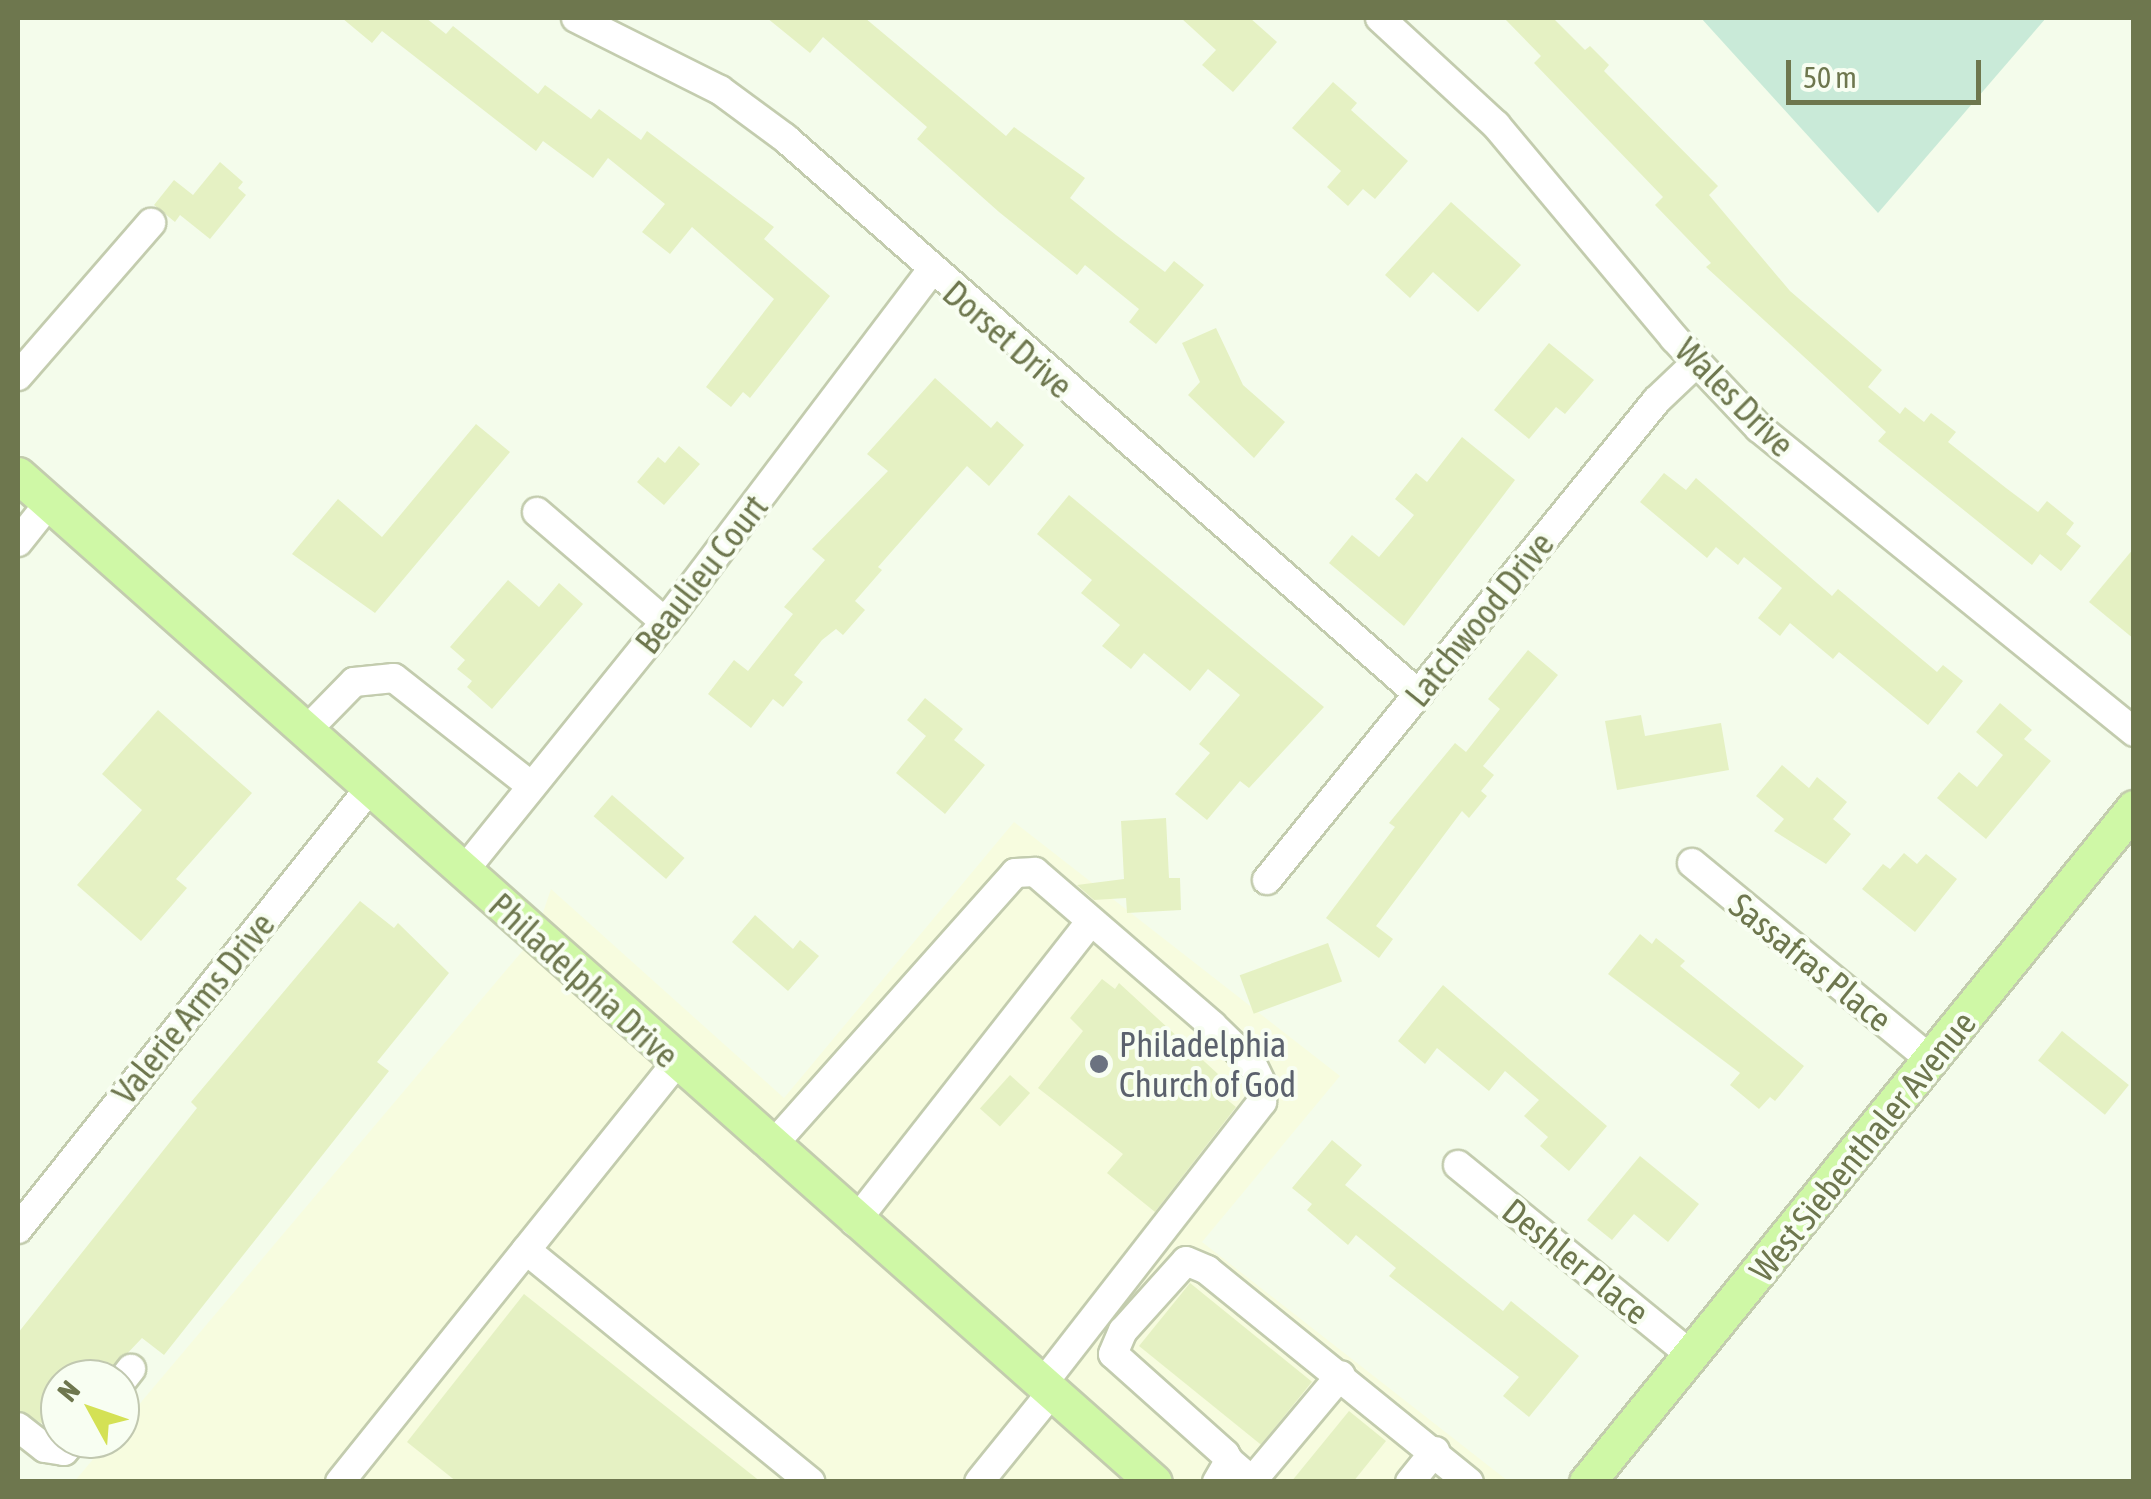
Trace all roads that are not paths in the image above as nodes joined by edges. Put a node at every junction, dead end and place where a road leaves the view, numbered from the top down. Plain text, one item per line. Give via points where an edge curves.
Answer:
1 (576, 18) edge
2 (1380, 18) edge
3 (151, 223) dead end
4 (931, 271) junction
5 (1696, 362) junction
6 (18, 376) edge
7 (18, 475) edge
8 (49, 502) junction
9 (538, 512) dead end
10 (18, 542) edge
11 (664, 622) junction
12 (1418, 694) junction
13 (306, 732) junction
14 (2134, 732) edge
15 (531, 786) junction
16 (369, 789) junction
17 (2134, 808) edge
18 (1692, 864) dead end
19 (463, 872) junction
20 (1267, 880) dead end
21 (1091, 921) junction
22 (1931, 1060) junction
23 (677, 1062) junction
24 (772, 1147) junction
25 (1458, 1165) dead end
26 (856, 1222) junction
27 (18, 1229) edge
28 (526, 1250) junction
29 (1694, 1357) junction
30 (1340, 1374) junction
31 (1047, 1389) junction
32 (18, 1427) edge
33 (40, 1444) edge
34 (1435, 1451) junction
35 (1223, 1471) edge
36 (340, 1482) edge
37 (810, 1482) edge
38 (980, 1482) edge
39 (1154, 1482) edge
40 (1410, 1482) edge
41 (1469, 1482) edge
42 (1588, 1482) edge

1 - 4 street, Dorset Drive via 743,106
2 - 5 street, Wales Drive via 1496,124
3 - 6 street
4 - 11 street, Beaulieu Court
4 - 12 street, Dorset Drive
5 - 12 street, Latchwood Drive
5 - 14 street, Wales Drive via 1835,492
7 - 8 main road, Philadelphia Drive
8 - 10 street
8 - 13 main road, Philadelphia Drive
9 - 11 street
11 - 15 street, Beaulieu Court
12 - 20 street, Latchwood Drive
13 - 15 street via 354,682 394,678
13 - 16 main road, Philadelphia Drive
15 - 19 street, Beaulieu Court
16 - 19 main road, Philadelphia Drive
16 - 27 street, Valerie Arms Drive
17 - 22 main road, West Siebenthaler Avenue
18 - 22 street, Sassafras Place
19 - 23 main road, Philadelphia Drive
21 - 24 street via 1035,872 1015,873
21 - 26 street
21 - 31 street via 1212,1025 1252,1064 1264,1087 1250,1124
22 - 29 main road, West Siebenthaler Avenue
23 - 24 main road, Philadelphia Drive
23 - 28 street
24 - 26 main road, Philadelphia Drive
25 - 29 street, Deshler Place
26 - 31 main road, Philadelphia Drive
28 - 36 street
28 - 37 street
29 - 42 main road, West Siebenthaler Avenue
30 - 34 street
30 - 35 street via 1252,1481
30 - 35 street via 1208,1270 1186,1261 1177,1266 1123,1331 1113,1354
31 - 38 street
31 - 39 main road, Philadelphia Drive
32 - 33 street
34 - 40 street
34 - 41 street

